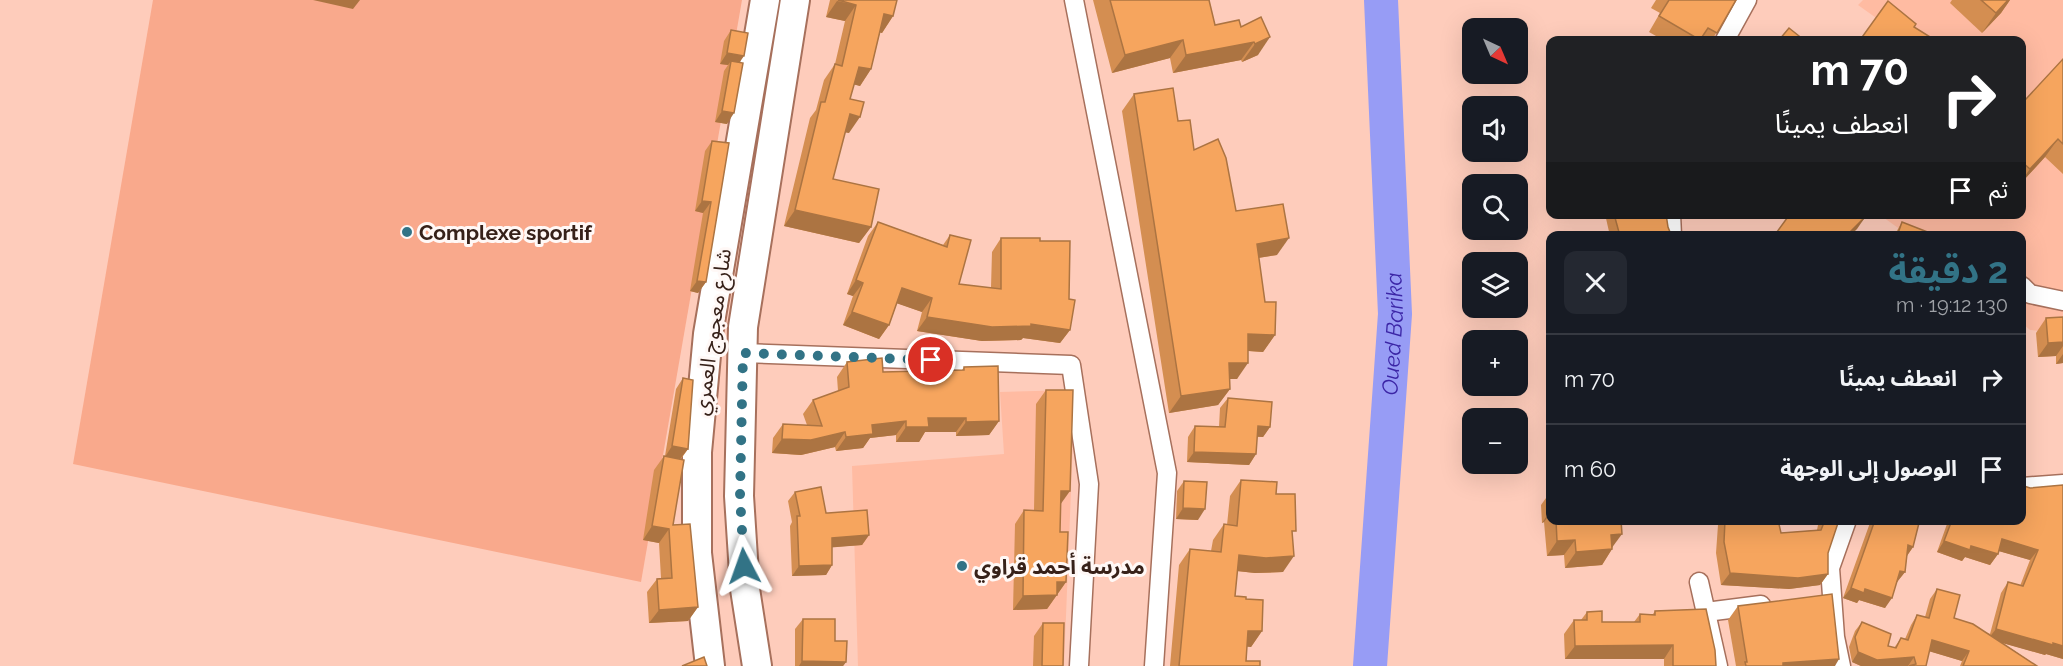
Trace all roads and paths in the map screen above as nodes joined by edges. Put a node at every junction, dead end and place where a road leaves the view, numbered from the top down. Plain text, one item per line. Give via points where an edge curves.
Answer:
1 (765, 0) edge
2 (795, 0) edge
3 (1074, 0) edge
4 (1747, 0) edge
5 (1727, 36) edge
6 (2026, 290) edge
7 (2063, 301) edge
8 (743, 353) junction
9 (2063, 484) edge
10 (2026, 487) edge
11 (1845, 525) edge
12 (1700, 582) dead end
13 (1775, 603) edge
14 (1706, 612) junction
15 (710, 666) edge
16 (757, 666) edge
17 (1079, 666) edge
18 (1154, 666) edge
19 (1718, 666) edge
20 (1841, 666) edge

1 - 15 main road, شارع معجوج العمري via 708,334 697,452 697,553
2 - 8 main road, شارع معجوج العمري via 743,327
3 - 18 street via 1167,473
4 - 5 street
6 - 7 street
8 - 16 main road, شارع معجوج العمري via 740,496 745,589
8 - 17 street via 1071,365 1089,484
9 - 10 street
11 - 20 street via 1830,568 1826,596
12 - 14 street
13 - 14 street
14 - 19 street

